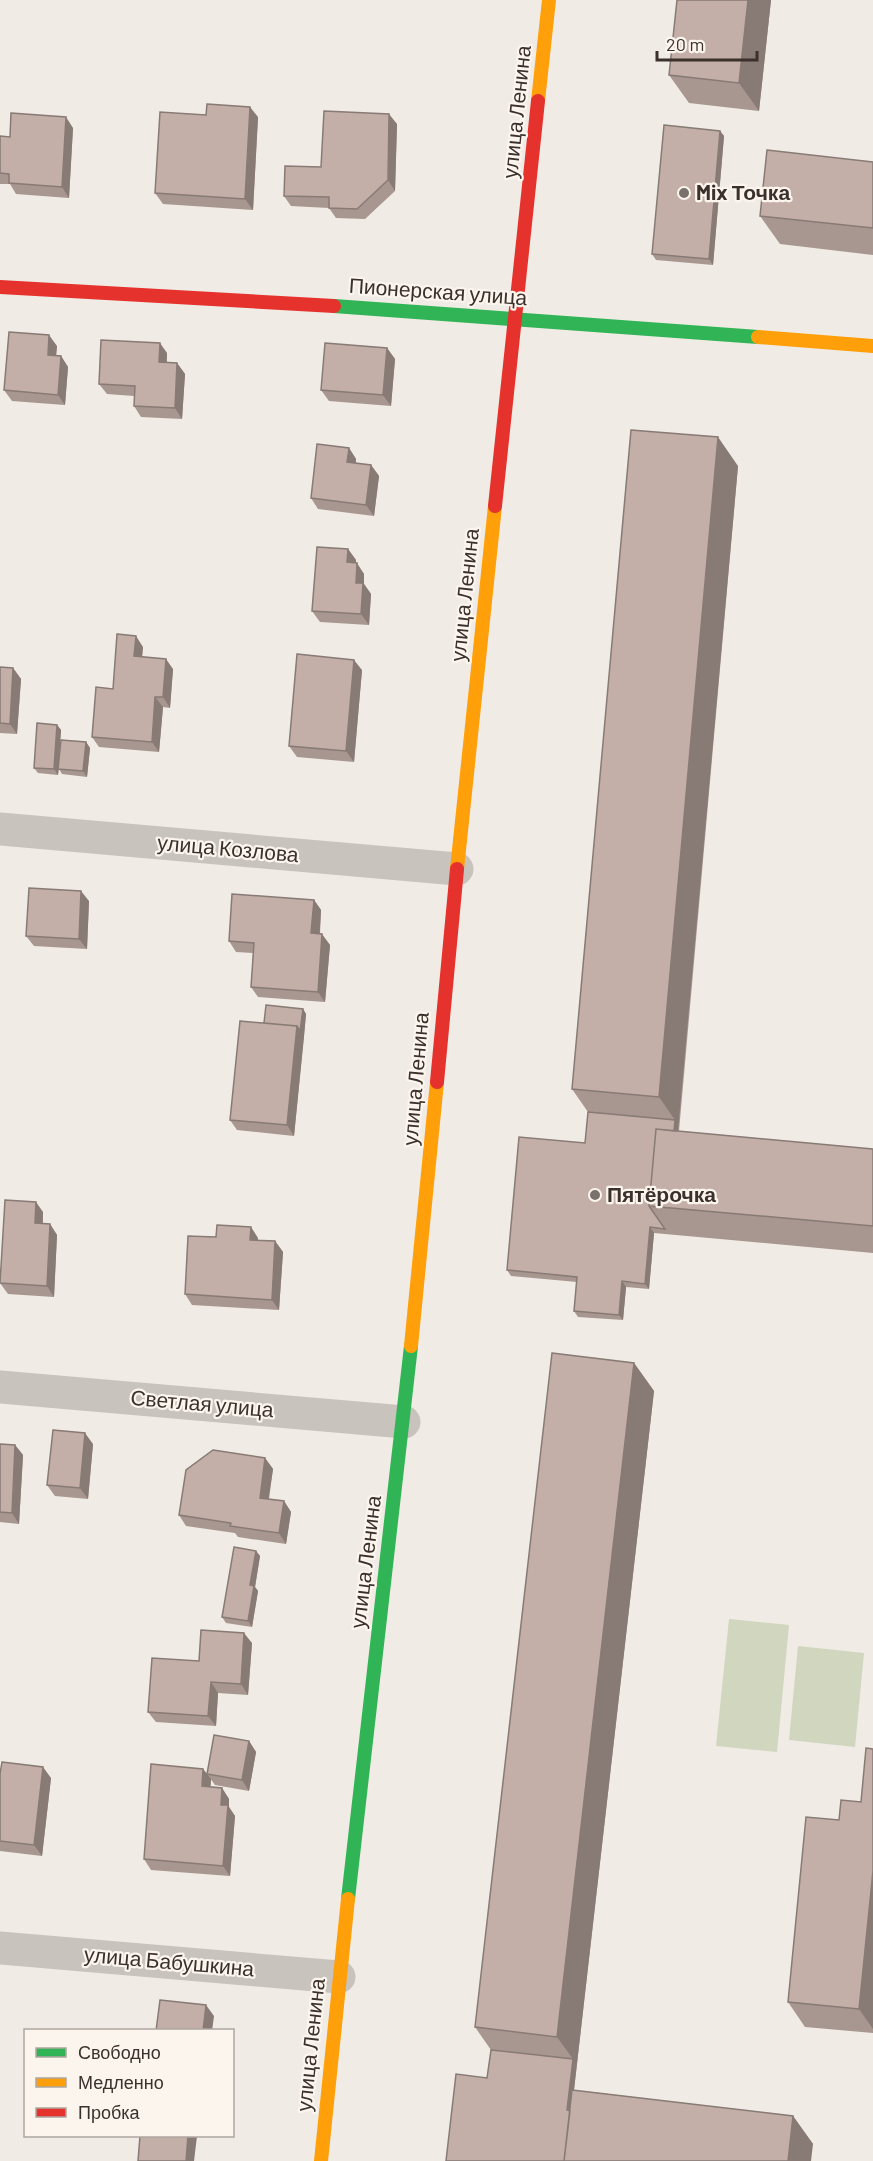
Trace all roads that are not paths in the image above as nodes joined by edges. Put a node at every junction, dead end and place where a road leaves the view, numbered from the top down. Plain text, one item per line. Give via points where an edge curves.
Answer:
1 (549, 0) edge
2 (0, 286) edge
3 (516, 318) junction
4 (873, 346) edge
5 (0, 829) edge
6 (457, 869) junction
7 (0, 1387) edge
8 (404, 1422) junction
9 (0, 1948) edge
10 (339, 1977) junction
11 (321, 2161) edge

1 - 3 main road, улица Ленина
2 - 3 main road, Пионерская улица
3 - 4 main road, Пионерская улица
3 - 6 main road, улица Ленина
5 - 6 street, улица Козлова
6 - 8 main road, улица Ленина
7 - 8 street, Светлая улица
8 - 10 main road, улица Ленина
9 - 10 street, улица Бабушкина
10 - 11 main road, улица Ленина

